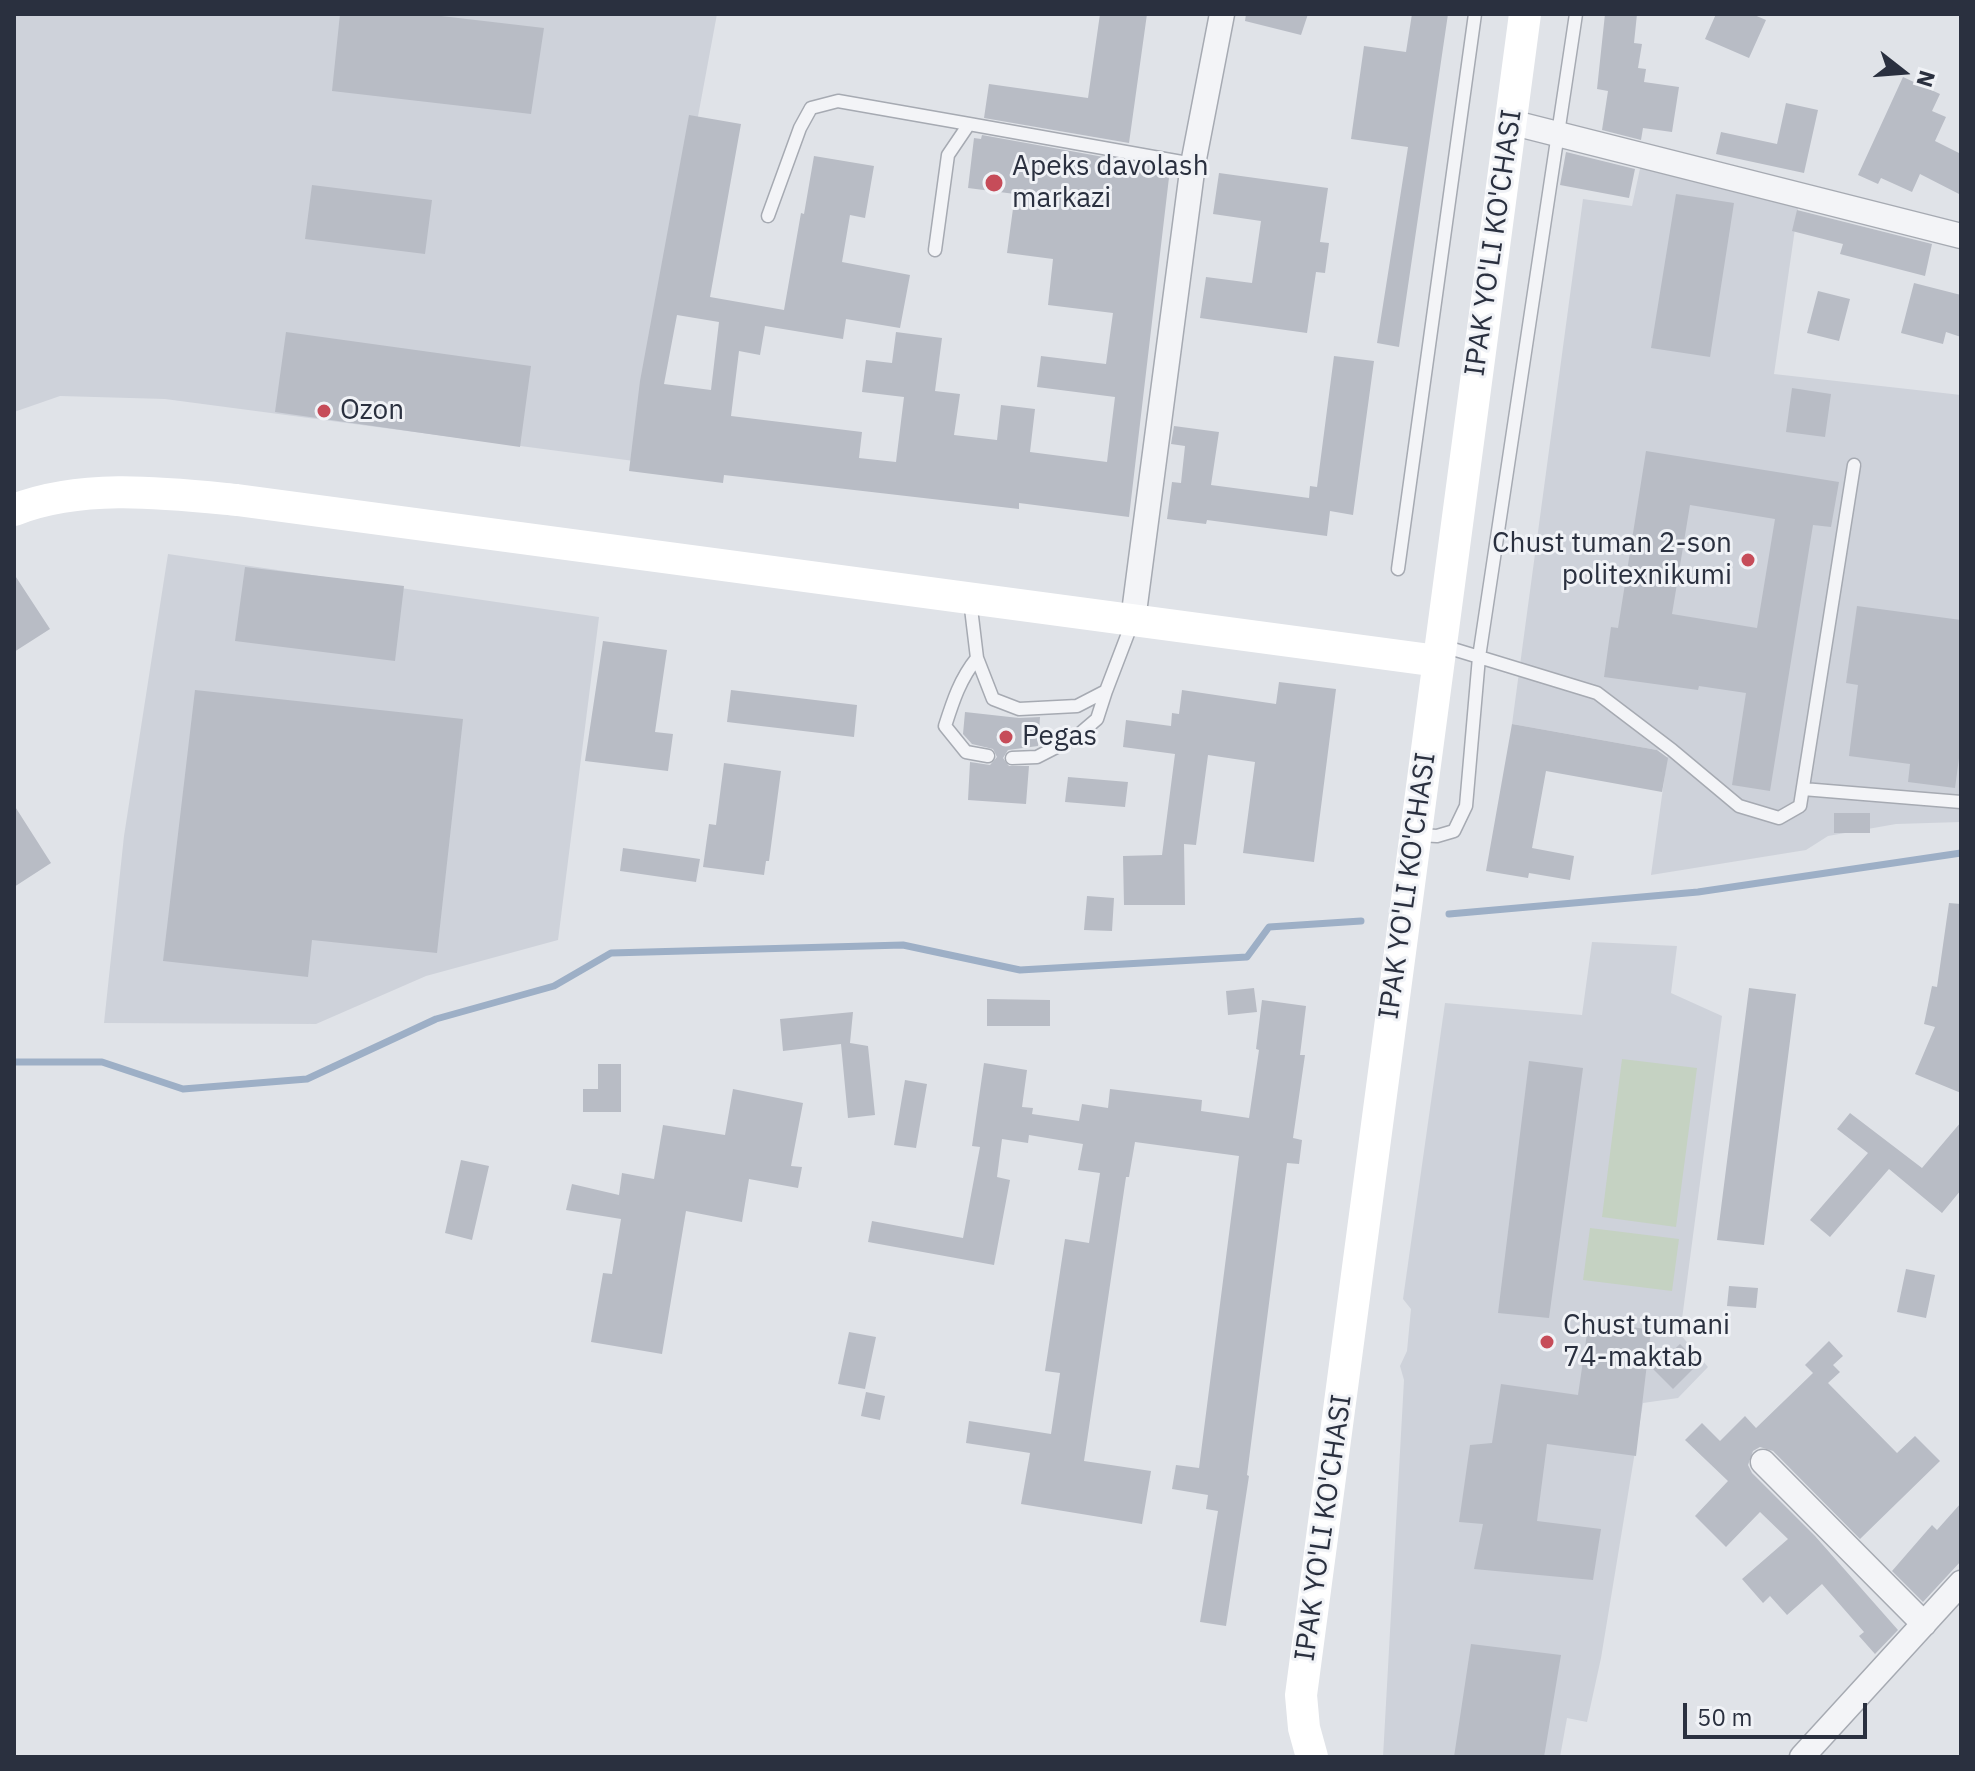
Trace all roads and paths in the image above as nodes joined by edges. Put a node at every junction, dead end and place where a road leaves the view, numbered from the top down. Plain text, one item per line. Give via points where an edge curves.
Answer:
1 (1222, 14) edge
2 (1475, 14) edge
3 (1525, 14) edge
4 (1576, 14) edge
5 (1510, 122) junction
6 (969, 124) junction
7 (1558, 135) junction
8 (1193, 164) junction
9 (768, 216) dead end
10 (1961, 236) edge
11 (935, 250) dead end
12 (1854, 465) dead end
13 (14, 510) edge
14 (1398, 569) dead end
15 (970, 598) junction
16 (1133, 620) junction
17 (1439, 653) junction
18 (1479, 657) junction
19 (977, 658) junction
20 (1106, 691) junction
21 (988, 756) dead end
22 (1012, 758) dead end
23 (1803, 789) junction
24 (1961, 802) edge
25 (1415, 835) junction
26 (1763, 1462) dead end
27 (1961, 1583) edge
28 (1924, 1624) junction
29 (1312, 1757) edge
30 (1802, 1757) edge

1 - 8 street
2 - 14 lane
3 - 5 main road, IPAK YO'LI KO'CHASI
4 - 7 lane
5 - 7 street
5 - 17 main road, IPAK YO'LI KO'CHASI
6 - 8 lane
6 - 9 lane via 838,101 811,108
6 - 11 lane via 948,155
7 - 10 street
7 - 18 lane
8 - 16 street
12 - 23 lane
13 - 15 main road via 124,491 180,494
15 - 16 main road
15 - 19 lane
16 - 17 main road
16 - 20 lane
17 - 18 lane
17 - 25 main road, IPAK YO'LI KO'CHASI
18 - 23 lane via 1597,693 1739,806 1779,818 1800,806
18 - 25 lane via 1466,806 1454,831
19 - 20 lane via 993,699 1019,709 1077,706
19 - 21 lane via 966,671 945,726 966,752
20 - 22 lane via 1097,719 1076,737 1037,757
23 - 24 lane
25 - 29 main road, IPAK YO'LI KO'CHASI via 1301,1695
26 - 28 street
27 - 28 street
28 - 30 street

